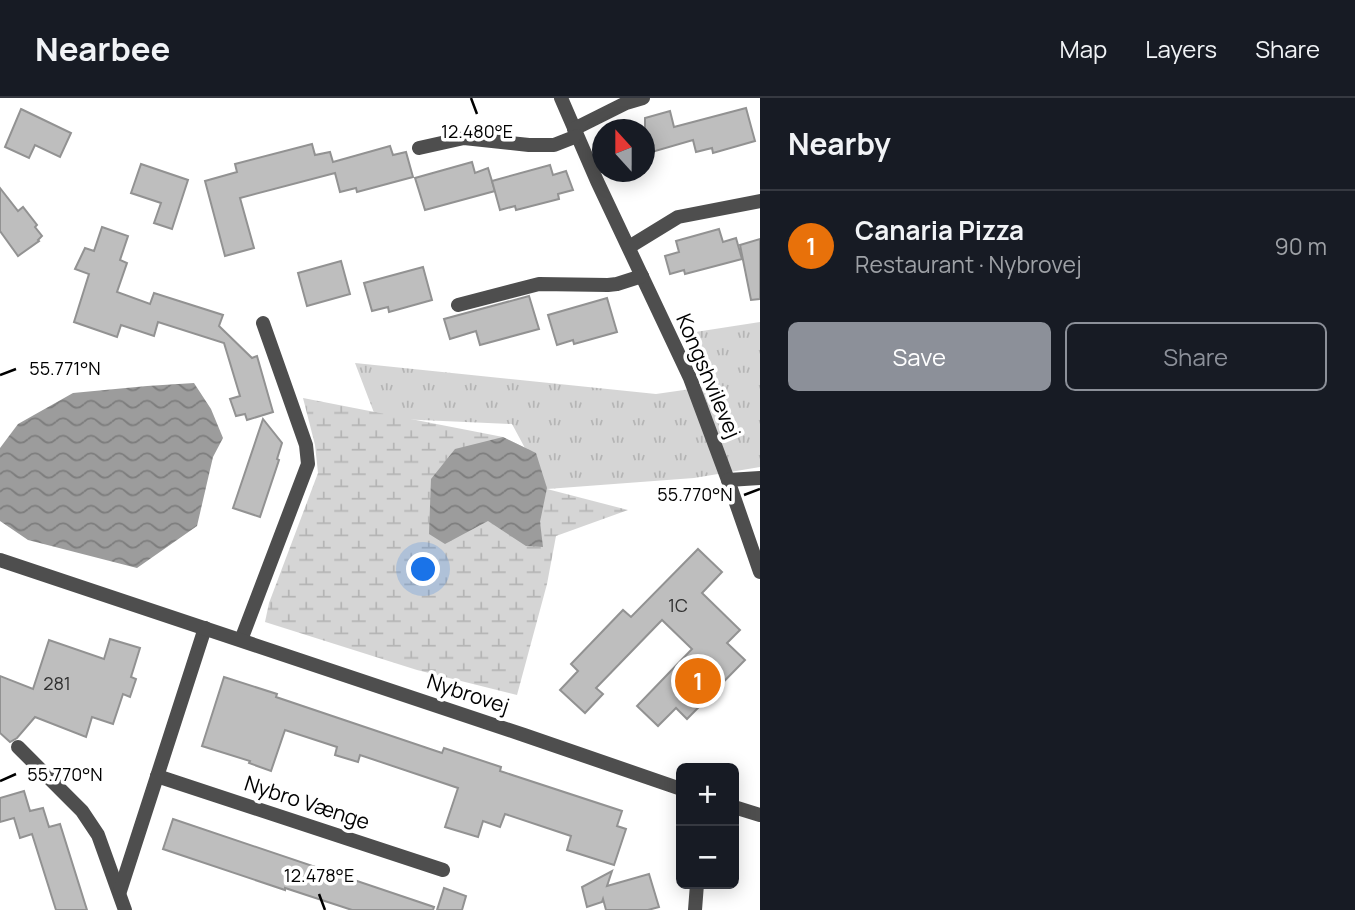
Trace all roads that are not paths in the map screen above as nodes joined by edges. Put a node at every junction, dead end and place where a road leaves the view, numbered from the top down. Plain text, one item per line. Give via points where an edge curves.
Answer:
1 (561, 98) edge
2 (643, 98) edge
3 (576, 132) junction
4 (419, 148) dead end
5 (760, 201) edge
6 (629, 247) junction
7 (642, 276) junction
8 (457, 305) dead end
9 (263, 323) dead end
10 (760, 478) edge
11 (728, 480) junction
12 (0, 560) edge
13 (760, 572) edge
14 (205, 628) junction
15 (241, 640) junction
16 (18, 747) dead end
17 (157, 776) junction
18 (676, 787) edge
19 (739, 809) edge
20 (760, 815) edge
21 (443, 870) dead end
22 (697, 889) edge
23 (120, 891) junction
24 (125, 910) edge
25 (695, 910) edge

1 - 3 street, Kongshvilevej
2 - 3 street
3 - 4 street via 554,145 464,138
3 - 6 street, Kongshvilevej
5 - 6 street via 678,217
6 - 7 street, Kongshvilevej
7 - 8 street via 608,285 539,284
7 - 11 street, Kongshvilevej via 690,378
9 - 15 street via 308,462
10 - 11 street
11 - 13 street, Kongshvilevej
12 - 14 street, Nybrovej
14 - 15 street, Nybrovej
14 - 17 street
15 - 18 street, Nybrovej
16 - 23 street via 82,811 98,835
17 - 21 street, Nybro Vænge
17 - 23 street
19 - 20 street
22 - 25 street
23 - 24 street

